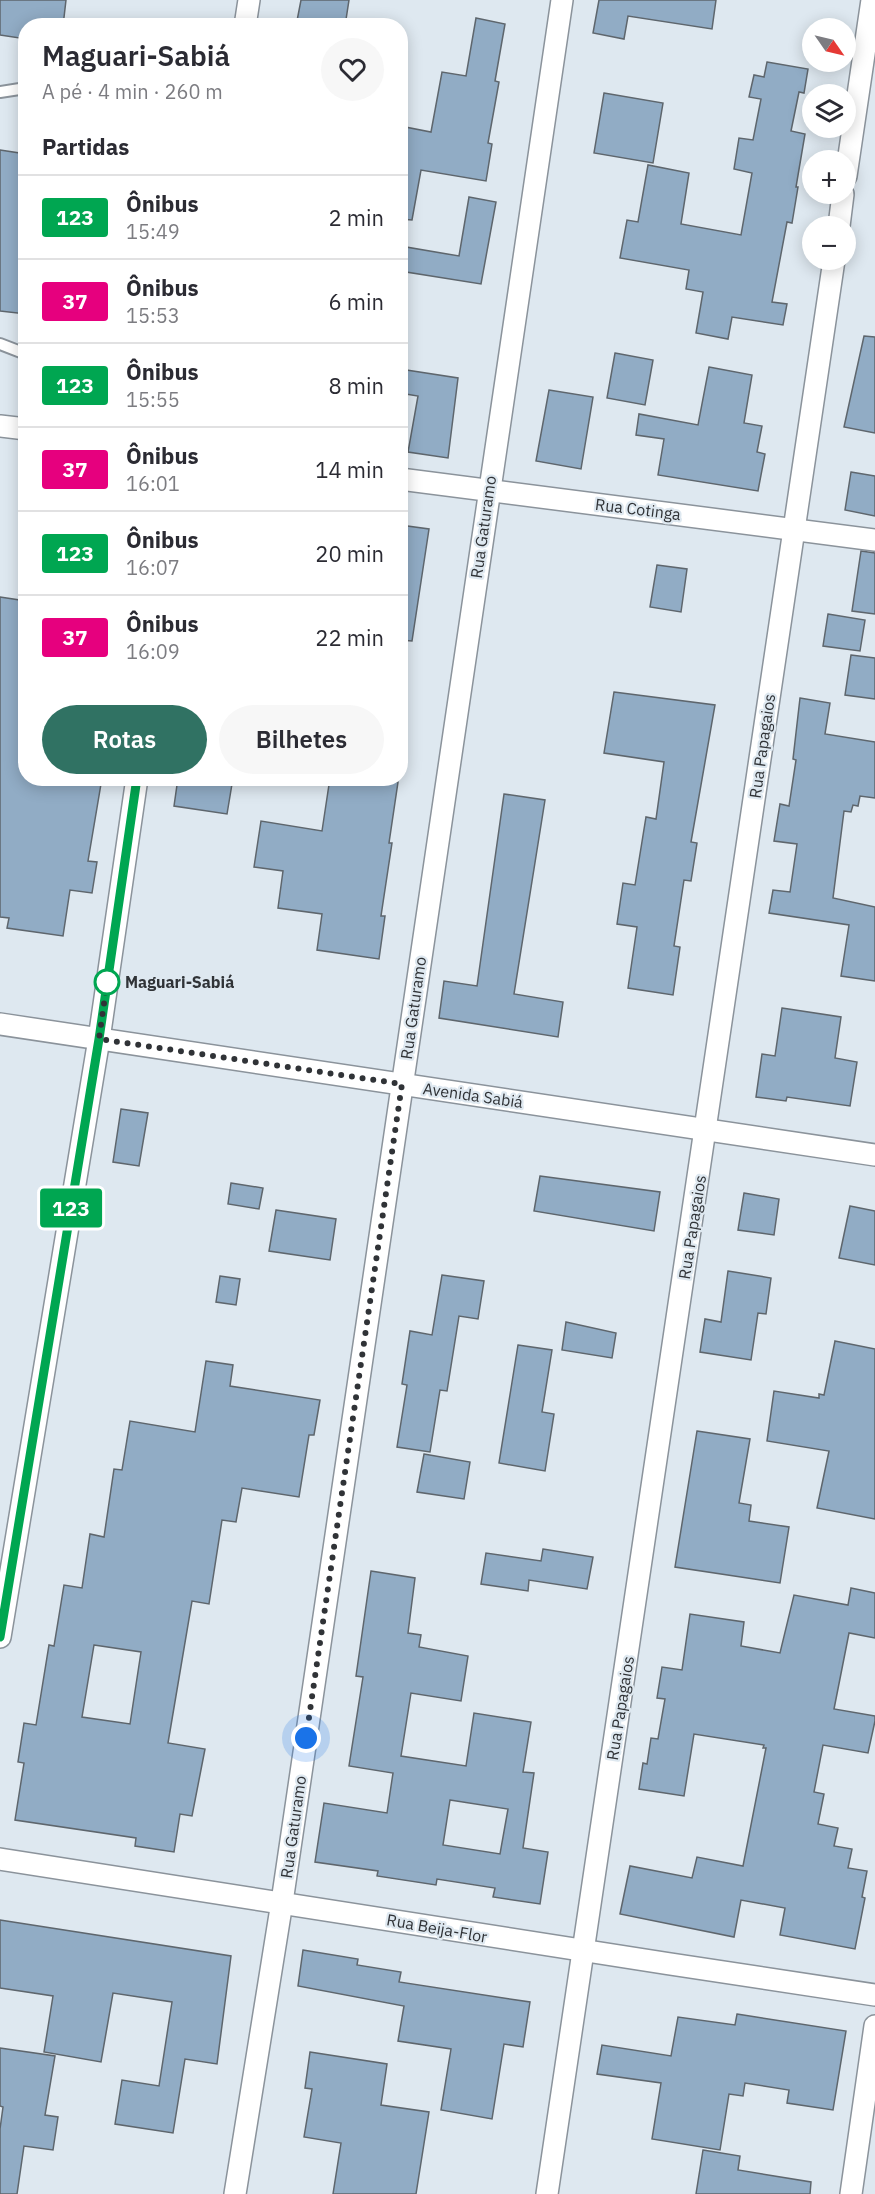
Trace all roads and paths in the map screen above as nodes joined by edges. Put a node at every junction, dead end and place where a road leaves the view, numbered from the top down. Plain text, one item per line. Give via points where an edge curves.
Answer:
1 (249, 0) edge
2 (562, 0) edge
3 (872, 0) edge
4 (246, 18) edge
5 (18, 89) edge
6 (0, 92) edge
7 (850, 150) edge
8 (833, 270) edge
9 (0, 344) edge
10 (18, 351) edge
11 (0, 426) edge
12 (18, 428) edge
13 (408, 480) edge
14 (488, 490) junction
15 (794, 528) junction
16 (875, 540) edge
17 (136, 786) edge
18 (0, 1024) edge
19 (99, 1039) junction
20 (402, 1084) junction
21 (707, 1130) junction
22 (875, 1155) edge
23 (0, 1637) edge
24 (0, 1859) edge
25 (282, 1902) junction
26 (584, 1952) junction
27 (875, 1995) edge
28 (875, 2026) edge
29 (235, 2194) edge
30 (548, 2194) edge
31 (851, 2194) edge

1 - 4 street
2 - 14 street, Rua Gaturamo
3 - 7 street
5 - 6 lane
8 - 15 street, Rua Papagaios
9 - 10 lane
11 - 12 street
13 - 14 street, Rua Cotinga
14 - 15 street, Rua Cotinga
14 - 20 street, Rua Gaturamo
15 - 16 street, Rua Cotinga
15 - 21 street, Rua Papagaios
17 - 19 street
18 - 19 street, Avenida Sabiá
19 - 20 street, Avenida Sabiá
19 - 23 street
20 - 21 street, Avenida Sabiá
20 - 25 street, Rua Gaturamo
21 - 22 street, Avenida Sabiá
21 - 26 street, Rua Papagaios
24 - 25 street, Rua Beija-Flor
25 - 26 street, Rua Beija-Flor
25 - 29 street, Rua Gaturamo
26 - 27 street, Rua Beija-Flor
26 - 30 street, Rua Papagaios
28 - 31 street

